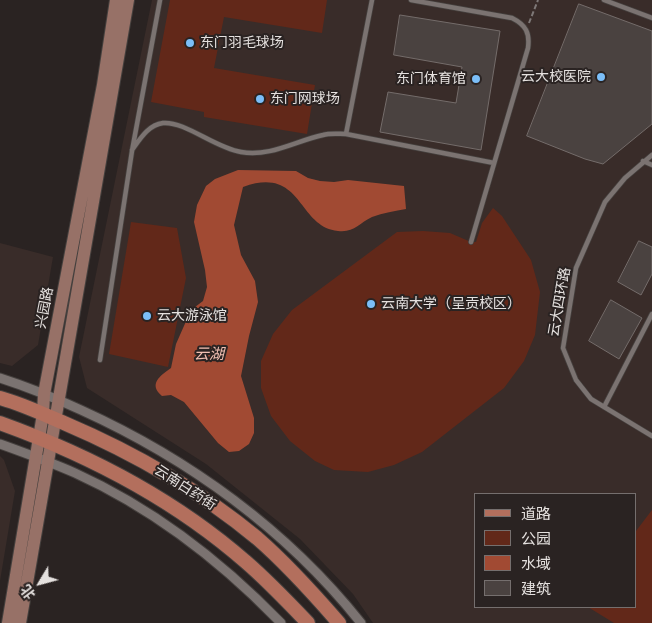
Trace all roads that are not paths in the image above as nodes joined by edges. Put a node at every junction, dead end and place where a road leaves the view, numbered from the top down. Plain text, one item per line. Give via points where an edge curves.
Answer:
1 (116, 0) edge
2 (128, 0) edge
3 (160, 0) edge
4 (372, 0) edge
5 (411, 0) edge
6 (604, 0) edge
7 (652, 18) edge
8 (346, 134) junction
9 (132, 151) junction
10 (652, 154) edge
11 (643, 161) junction
12 (494, 164) junction
13 (652, 166) edge
14 (471, 242) dead end
15 (652, 314) edge
16 (100, 360) dead end
17 (0, 378) edge
18 (44, 394) junction
19 (0, 398) edge
20 (58, 400) junction
21 (604, 407) junction
22 (49, 416) junction
23 (0, 423) edge
24 (652, 436) edge
25 (45, 439) junction
26 (0, 444) edge
27 (41, 460) junction
28 (8, 623) edge
29 (20, 623) edge
30 (281, 623) edge
31 (308, 623) edge
32 (339, 623) edge
33 (361, 623) edge

1 - 18 main road, 兴园路
2 - 20 main road, 兴园路
3 - 9 lane
4 - 8 lane
5 - 12 lane via 512,18 527,29 530,38 528,48
6 - 7 lane
8 - 9 lane via 324,135 280,150 241,152 218,145 180,125 162,123 146,130
8 - 12 lane
9 - 16 lane
10 - 11 lane, 云大四环路
11 - 13 lane
11 - 21 lane, 云大四环路 via 605,202 576,268 568,315 563,348 576,380 591,399
12 - 14 lane
15 - 21 lane
17 - 18 street
18 - 20 street
18 - 22 main road, 兴园路
19 - 22 main road, 云南白药街
20 - 22 main road, 兴园路
20 - 33 street via 150,444 239,503 336,591
21 - 24 lane, 云大四环路
22 - 25 main road, 兴园路
22 - 32 main road, 云南白药街 via 101,439 208,501 257,538 301,580
23 - 25 main road, 云南白药街
25 - 27 main road, 兴园路
25 - 31 main road, 云南白药街 via 165,501 246,561
26 - 27 street
27 - 28 main road, 兴园路
27 - 29 main road, 兴园路
27 - 30 street via 124,499 161,522 202,551

